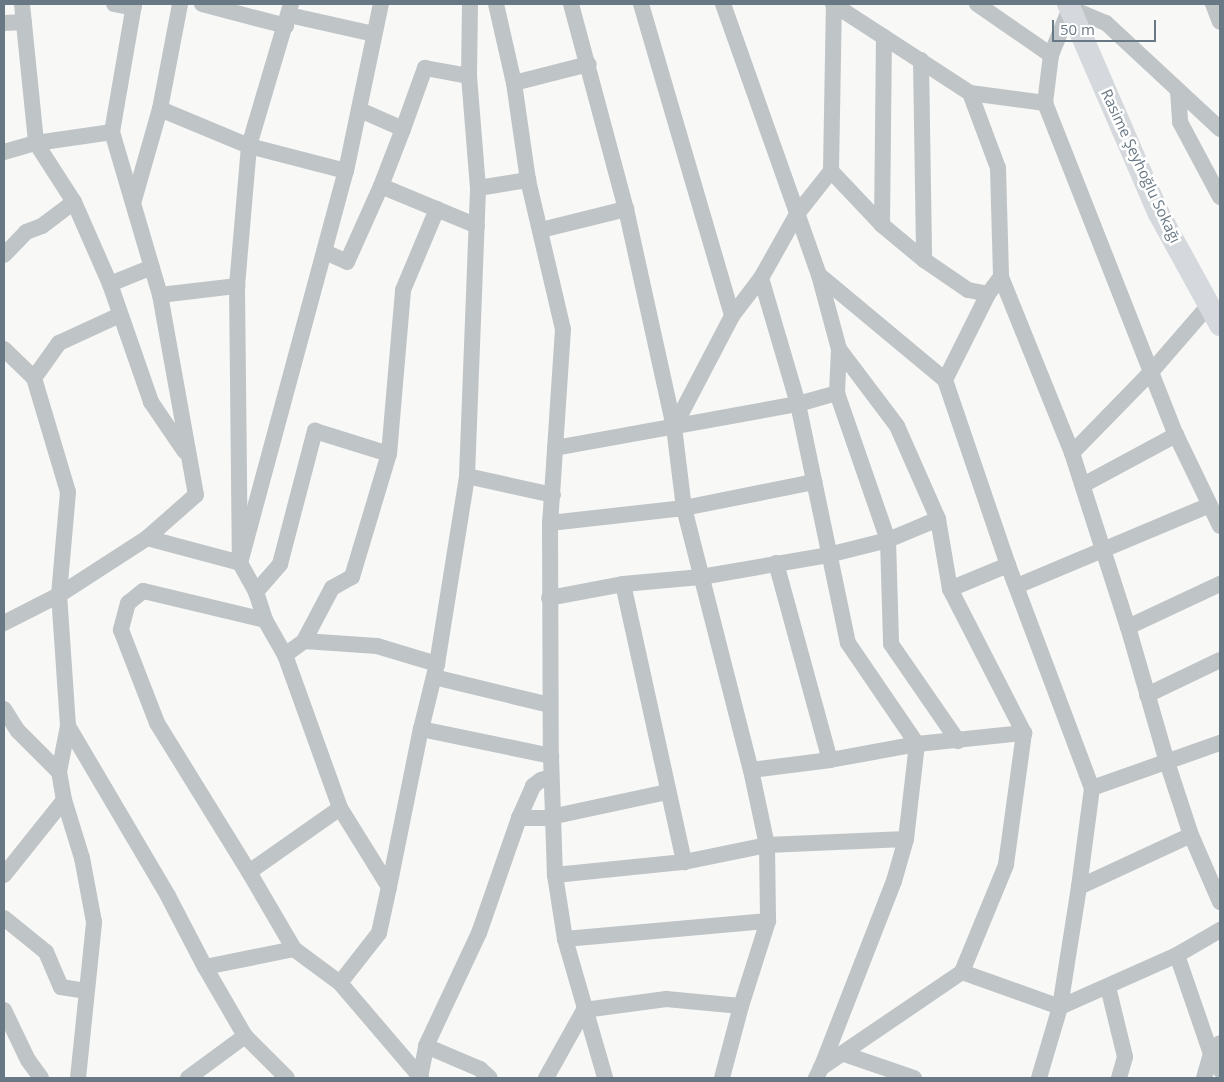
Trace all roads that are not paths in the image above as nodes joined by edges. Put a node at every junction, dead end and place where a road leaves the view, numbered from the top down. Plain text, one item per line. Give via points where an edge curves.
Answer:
1 (22, 4) edge
2 (114, 4) edge
3 (180, 4) edge
4 (202, 4) edge
5 (381, 4) edge
6 (470, 4) edge
7 (496, 4) edge
8 (571, 4) edge
9 (641, 4) edge
10 (723, 4) edge
11 (833, 4) edge
12 (978, 4) edge
13 (1213, 4) edge
14 (1071, 5) edge
15 (134, 6) edge
16 (289, 15) edge
17 (24, 22) junction
18 (1220, 22) edge
19 (4, 23) edge
20 (374, 34) junction
21 (884, 37) junction
22 (1050, 55) junction
23 (921, 60) junction
24 (588, 64) junction
25 (468, 76) junction
26 (514, 83) junction
27 (970, 92) junction
28 (1178, 92) junction
29 (1045, 103) junction
30 (160, 109) junction
31 (360, 110) junction
32 (403, 129) junction
33 (1220, 129) edge
34 (112, 132) junction
35 (36, 143) junction
36 (249, 146) junction
37 (4, 152) edge
38 (346, 171) junction
39 (831, 171) junction
40 (528, 180) junction
41 (381, 186) junction
42 (478, 188) junction
43 (1220, 197) edge
44 (134, 200) junction
45 (74, 202) junction
46 (437, 209) junction
47 (626, 209) junction
48 (797, 214) junction
49 (882, 224) junction
50 (477, 226) junction
51 (541, 230) junction
52 (325, 252) junction
53 (4, 255) edge
54 (924, 260) junction
55 (152, 267) junction
56 (819, 275) junction
57 (1001, 277) junction
58 (761, 278) junction
59 (110, 284) junction
60 (236, 286) junction
61 (988, 294) junction
62 (160, 295) junction
63 (1209, 305) junction
64 (120, 315) junction
65 (732, 316) junction
66 (1220, 325) edge
67 (4, 348) edge
68 (839, 349) junction
69 (1151, 372) junction
70 (34, 378) junction
71 (945, 380) junction
72 (837, 393) junction
73 (798, 404) junction
74 (674, 427) junction
75 (1176, 435) junction
76 (556, 448) junction
77 (1072, 453) junction
78 (389, 454) junction
79 (188, 456) junction
80 (467, 476) junction
81 (814, 482) junction
82 (1083, 484) junction
83 (553, 495) junction
84 (1210, 505) junction
85 (684, 508) junction
86 (938, 519) junction
87 (550, 523) junction
88 (1220, 526) edge
89 (147, 538) junction
90 (888, 540) junction
91 (1102, 550) junction
92 (828, 555) junction
93 (776, 562) junction
94 (240, 563) junction
95 (1008, 565) junction
96 (701, 577) junction
97 (623, 584) junction
98 (1220, 584) edge
99 (1017, 586) junction
100 (950, 589) junction
101 (256, 592) junction
102 (59, 595) junction
103 (550, 598) junction
104 (265, 620) junction
105 (4, 623) edge
106 (1128, 627) junction
107 (304, 641) junction
108 (285, 655) junction
109 (1220, 660) edge
110 (436, 670) junction
111 (1147, 695) junction
112 (550, 704) junction
113 (4, 709) edge
114 (68, 726) junction
115 (421, 729) junction
116 (1024, 734) junction
117 (958, 740) junction
118 (1220, 743) edge
119 (916, 744) junction
120 (551, 756) junction
121 (830, 760) junction
122 (1167, 762) junction
123 (751, 770) junction
124 (58, 772) junction
125 (551, 776) junction
126 (1092, 788) junction
127 (667, 792) junction
128 (64, 800) junction
129 (340, 808) junction
130 (553, 816) junction
131 (519, 818) junction
132 (1191, 835) junction
133 (906, 839) junction
134 (767, 845) junction
135 (684, 862) junction
136 (249, 872) junction
137 (4, 875) edge
138 (554, 875) junction
139 (389, 887) junction
140 (1079, 887) junction
141 (1220, 902) edge
142 (4, 918) edge
143 (768, 921) junction
144 (1220, 930) edge
145 (565, 940) junction
146 (294, 949) junction
147 (1177, 955) junction
148 (205, 967) junction
149 (962, 972) junction
150 (340, 983) junction
151 (1108, 987) junction
152 (86, 991) junction
153 (742, 1006) junction
154 (1060, 1008) junction
155 (4, 1010) edge
156 (584, 1010) junction
157 (246, 1036) junction
158 (426, 1046) junction
159 (1216, 1048) edge
160 (844, 1054) junction
161 (1220, 1070) edge
162 (819, 1073) edge
163 (82, 1077) edge
164 (41, 1078) edge
165 (188, 1078) edge
166 (287, 1078) edge
167 (420, 1078) edge
168 (490, 1078) edge
169 (546, 1078) edge
170 (605, 1078) edge
171 (722, 1078) edge
172 (914, 1078) edge
173 (1039, 1078) edge
174 (1119, 1078) edge
175 (1204, 1078) edge

1 - 17 street
2 - 15 street
3 - 30 street
4 - 16 street
5 - 20 street
6 - 25 street
7 - 26 street
8 - 24 street
9 - 65 street
10 - 48 street
11 - 21 street
11 - 39 street
12 - 22 street
13 - 18 street
14 - 22 street
14 - 28 street via 1106,23
14 - 63 main road, Rasime Şeyhoğlu Sokağı via 1159,214
15 - 34 street
16 - 20 street
16 - 36 street
17 - 19 street
17 - 35 street
20 - 31 street
21 - 23 street
21 - 49 street
22 - 29 street
23 - 27 street
23 - 54 street
24 - 26 street
24 - 47 street
25 - 32 street via 425,68
25 - 42 street
26 - 40 street
27 - 29 street
27 - 57 street via 998,168
28 - 33 street
28 - 43 street via 1180,122
29 - 69 street
30 - 36 street
30 - 44 street
31 - 32 street
31 - 38 street
32 - 41 street
34 - 35 street
34 - 44 street
35 - 37 street
35 - 45 street
36 - 38 street
36 - 60 street
38 - 52 street
39 - 48 street
39 - 49 street
40 - 42 street
40 - 51 street
41 - 46 street
41 - 52 street via 347,262
42 - 50 street
44 - 55 street
45 - 53 street via 42,226 26,232
45 - 59 street
46 - 50 street
46 - 78 street via 403,290
47 - 51 street
47 - 74 street
48 - 56 street
48 - 58 street
49 - 54 street
50 - 80 street
51 - 76 street via 563,329
52 - 94 street
54 - 61 street via 968,290
55 - 59 street
55 - 62 street
56 - 68 street
56 - 71 street
57 - 61 street
57 - 77 street
58 - 65 street
58 - 73 street
59 - 64 street
60 - 62 street
60 - 94 street
61 - 71 street
62 - 79 street
63 - 66 main road, Rasime Şeyhoğlu Sokağı
63 - 69 street
64 - 70 street via 59,343
64 - 79 street via 151,402
65 - 74 street
67 - 70 street
68 - 72 street
68 - 86 street via 897,426
69 - 75 street
69 - 77 street
70 - 102 street via 68,492
71 - 95 street
72 - 73 street
72 - 90 street
73 - 74 street
73 - 81 street
74 - 76 street
74 - 85 street
75 - 82 street
75 - 84 street
76 - 83 street
77 - 82 street
78 - 101 street via 315,431 280,564
78 - 107 street via 352,577 332,588
79 - 89 street via 196,495
80 - 83 street
80 - 110 street
81 - 85 street
81 - 92 street
82 - 91 street
83 - 87 street
84 - 88 street
84 - 91 street
85 - 87 street
85 - 96 street
86 - 90 street
86 - 100 street
87 - 103 street
89 - 94 street
89 - 102 street
90 - 92 street
90 - 117 street via 891,644
91 - 99 street
91 - 106 street
92 - 93 street
92 - 119 street via 848,643
93 - 96 street
93 - 121 street
94 - 101 street
95 - 99 street
95 - 100 street
96 - 97 street
96 - 123 street
97 - 103 street
97 - 127 street
98 - 106 street
99 - 126 street
100 - 116 street
101 - 104 street
102 - 105 street
102 - 114 street
103 - 112 street
104 - 108 street
104 - 136 street via 143,591 128,603 121,630 157,723
106 - 111 street
107 - 108 street
107 - 110 street via 377,646
108 - 129 street
109 - 111 street
110 - 112 street
110 - 115 street
111 - 122 street
112 - 120 street
113 - 124 street via 18,731
114 - 124 street
114 - 148 street via 168,896
115 - 120 street
115 - 139 street
116 - 117 street
116 - 149 street via 1006,865
117 - 119 street
118 - 122 street
119 - 121 street
119 - 133 street
120 - 125 street
121 - 123 street
122 - 126 street
122 - 132 street
123 - 134 street
124 - 128 street
125 - 130 street
125 - 131 street via 533,786
126 - 140 street
127 - 130 street
127 - 135 street
128 - 137 street
128 - 152 street via 82,858 94,922
129 - 136 street
129 - 139 street
130 - 131 street
130 - 138 street
131 - 158 street via 479,933
132 - 140 street
132 - 141 street
133 - 134 street
133 - 162 street via 894,882
134 - 135 street
134 - 143 street
135 - 138 street
136 - 146 street
138 - 145 street
139 - 150 street via 380,933
140 - 154 street
142 - 152 street via 46,952 61,987
143 - 145 street
143 - 153 street
144 - 147 street
145 - 156 street
146 - 148 street
146 - 150 street
147 - 151 street
147 - 159 street
148 - 157 street
149 - 154 street
149 - 160 street
150 - 167 street
151 - 154 street
151 - 174 street via 1125,1057
152 - 163 street
153 - 156 street via 666,999
153 - 171 street
154 - 173 street
155 - 164 street via 28,1060
156 - 169 street
156 - 170 street
157 - 165 street
157 - 166 street
158 - 167 street
158 - 168 street via 480,1069
159 - 161 street
159 - 175 street
160 - 162 street
160 - 172 street

